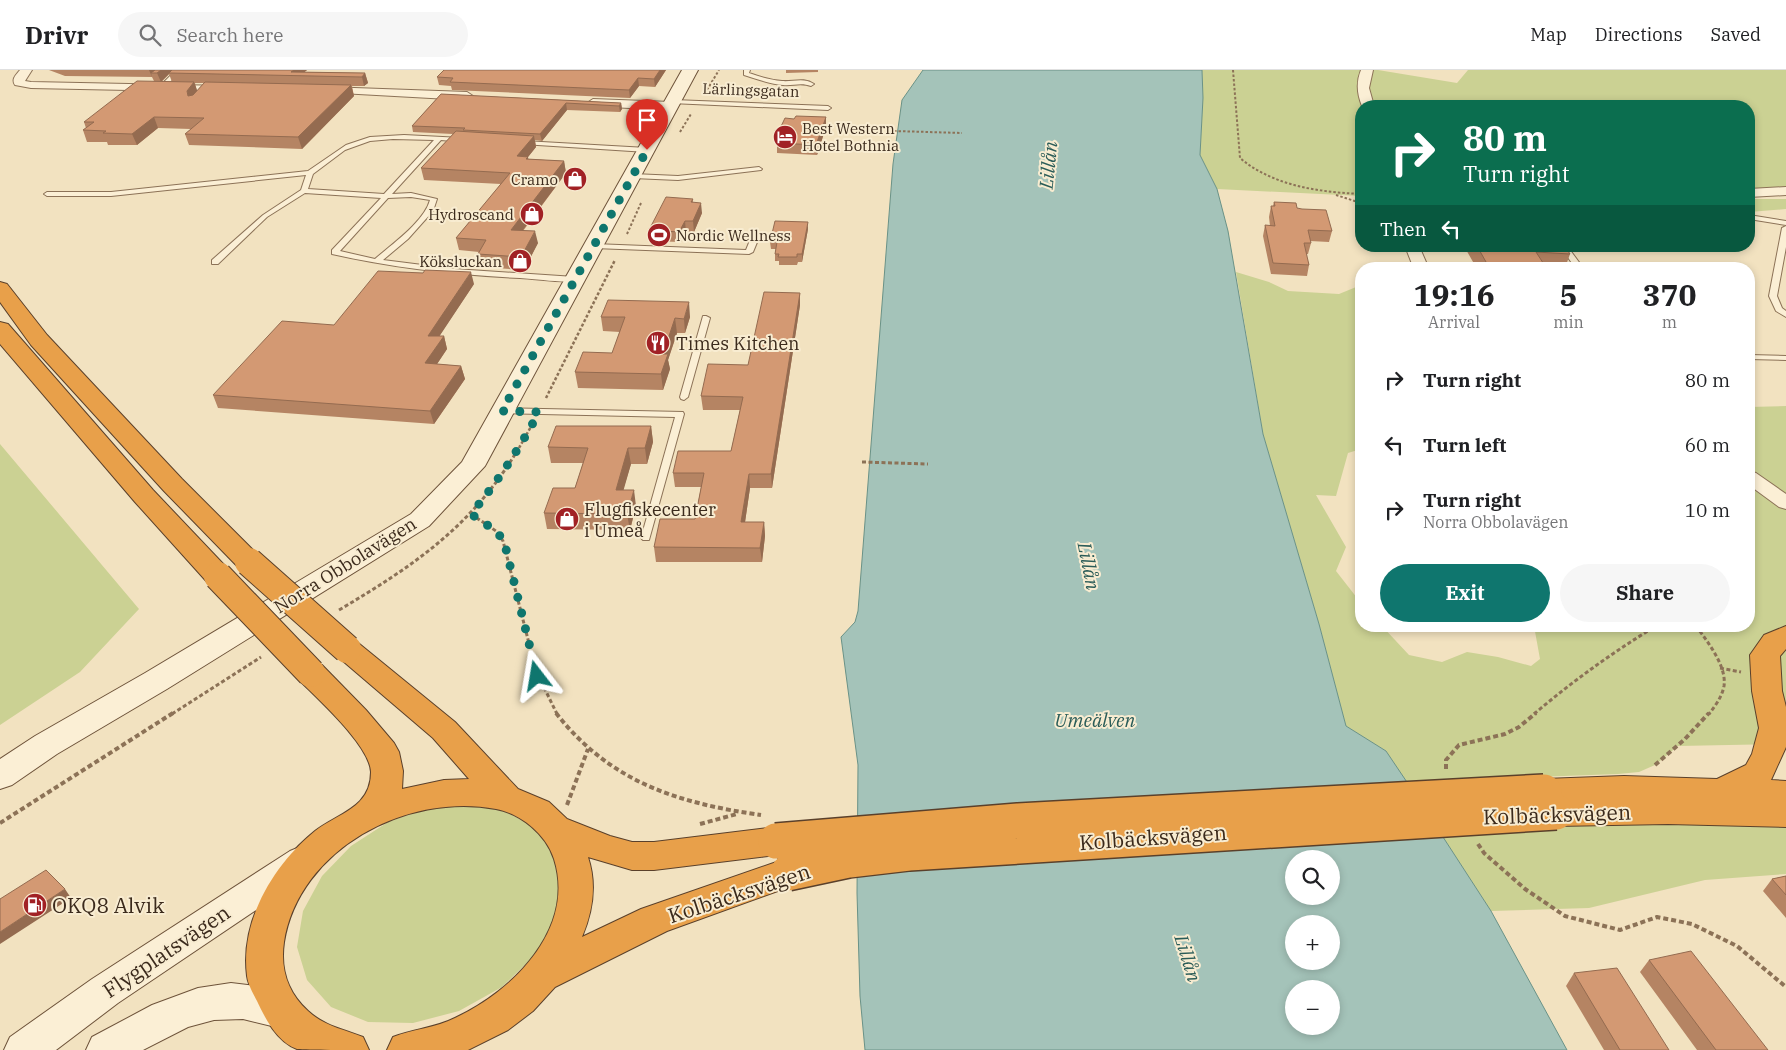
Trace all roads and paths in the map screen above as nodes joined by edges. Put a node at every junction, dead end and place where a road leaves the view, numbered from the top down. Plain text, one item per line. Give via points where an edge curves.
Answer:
1 (26, 70) edge
2 (178, 70) edge
3 (690, 70) edge
4 (719, 70) edge
5 (747, 70) edge
6 (1233, 70) edge
7 (1367, 70) edge
8 (811, 84) dead end
9 (162, 87) junction
10 (208, 88) junction
11 (236, 89) edge
12 (311, 90) edge
13 (476, 97) edge
14 (198, 98) edge
15 (1365, 100) edge
16 (583, 102) edge
17 (698, 103) junction
18 (672, 104) junction
19 (828, 108) dead end
20 (894, 131) dead end
21 (679, 133) dead end
22 (962, 133) dead end
23 (439, 138) junction
24 (469, 140) edge
25 (518, 143) edge
26 (647, 150) junction
27 (759, 169) dead end
28 (310, 173) junction
29 (633, 176) junction
30 (304, 191) junction
31 (1786, 191) edge
32 (1755, 192) edge
33 (1331, 193) junction
34 (47, 194) dead end
35 (1355, 194) edge
36 (386, 196) junction
37 (642, 200) dead end
38 (1355, 202) edge
39 (1755, 218) edge
40 (1786, 223) edge
41 (1786, 228) edge
42 (756, 235) dead end
43 (626, 236) dead end
44 (594, 246) junction
45 (617, 254) dead end
46 (377, 261) junction
47 (216, 262) dead end
48 (575, 279) junction
49 (0, 288) edge
50 (1786, 315) edge
51 (706, 318) dead end
52 (0, 329) edge
53 (1755, 357) edge
54 (1786, 358) edge
55 (684, 397) dead end
56 (502, 411) junction
57 (539, 412) junction
58 (862, 462) dead end
59 (928, 464) dead end
60 (1755, 481) edge
61 (1786, 502) edge
62 (471, 514) junction
63 (646, 538) dead end
64 (336, 612) dead end
65 (1699, 632) edge
66 (1786, 636) edge
67 (264, 656) dead end
68 (1690, 733) dead end
69 (588, 749) junction
70 (0, 776) edge
71 (1720, 792) junction
72 (1786, 794) edge
73 (506, 798) junction
74 (1550, 802) junction
75 (1608, 811) junction
76 (1786, 813) edge
77 (370, 814) junction
78 (0, 823) edge
79 (557, 830) junction
80 (1786, 831) edge
81 (775, 843) junction
82 (312, 855) junction
83 (542, 975) junction
84 (280, 1010) junction
85 (479, 1035) edge
86 (331, 1047) edge
87 (24, 1050) edge
88 (106, 1050) edge
89 (407, 1050) edge

1 - 9 street via 19,83
2 - 9 lane
3 - 18 street, Norra Obbolavägen
4 - 17 path
5 - 8 lane via 746,74 765,80
6 - 33 path via 1240,158 1257,172
7 - 15 street via 1364,74
9 - 10 street
10 - 11 street
10 - 14 lane
12 - 13 street
16 - 18 street, Lärlingsgatan
17 - 18 lane, Lärlingsgatan
17 - 19 lane, Lärlingsgatan
17 - 21 path
18 - 26 street, Norra Obbolavägen
20 - 22 path
23 - 24 lane
23 - 28 lane via 387,136 368,139 346,147
23 - 36 lane
25 - 26 lane
26 - 29 street, Norra Obbolavägen
27 - 29 lane via 678,178
28 - 30 lane
28 - 34 lane via 111,194
29 - 44 street, Norra Obbolavägen
30 - 36 lane
30 - 47 lane via 264,216
31 - 32 street
33 - 35 path
33 - 38 path
36 - 46 lane via 335,252
36 - 46 lane via 411,195 434,199 431,210
37 - 43 path
39 - 40 lane
41 - 50 lane via 1773,296
42 - 44 lane via 749,252
44 - 48 street, Norra Obbolavägen
45 - 57 path
46 - 48 lane via 462,273
48 - 56 street, Norra Obbolavägen
49 - 73 highway, bridge via 39,340 249,562 444,730
51 - 55 lane
52 - 77 highway, bridge via 144,496 355,718 383,752 387,771 385,791
53 - 54 lane
56 - 57 lane
56 - 70 street, Norra Obbolavägen via 472,466 420,520
57 - 62 path via 500,478
57 - 63 lane via 680,414
58 - 59 path
60 - 61 street
62 - 64 path via 408,566
62 - 69 path via 496,531 504,541 537,676 555,713
65 - 68 path via 1720,668 1725,684 1721,699
66 - 71 highway via 1774,642 1765,655 1767,691 1775,728 1768,754 1758,774
67 - 78 path
69 - 79 path
69 - 81 path via 618,771 707,807
71 - 72 highway, Kolbäcksvägen
71 - 74 highway, Kolbäcksvägen via 1624,789
73 - 77 highway via 477,792 445,792 411,799
73 - 79 highway via 536,811
74 - 75 highway, Kolbäcksvägen
74 - 81 highway, Kolbäcksvägen, bridge via 849,860
75 - 76 highway, Kolbäcksvägen
75 - 80 highway
77 - 82 highway
79 - 81 highway, Kolbäcksvägen via 632,856
79 - 83 highway via 569,850 577,879 574,912 563,943
81 - 83 highway, Kolbäcksvägen via 654,920
82 - 84 highway via 292,878 277,903 264,947 266,978
82 - 87 street, Flygplatsvägen via 105,991
83 - 85 highway
84 - 86 highway via 298,1028
84 - 88 street via 233,1000 206,1003 176,1014
85 - 89 highway

